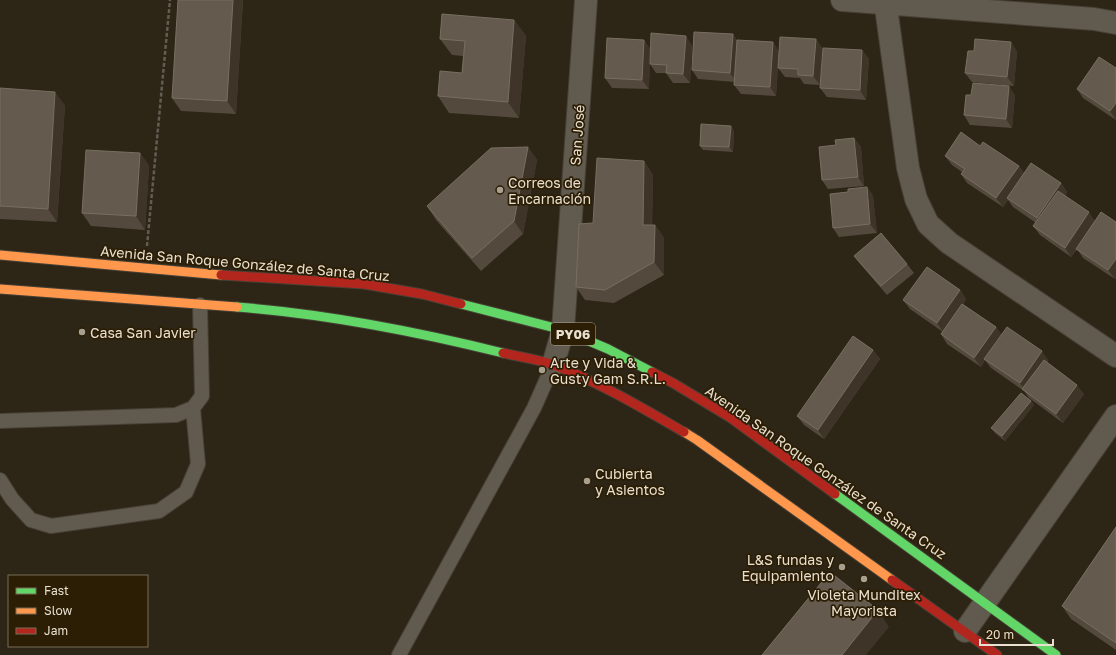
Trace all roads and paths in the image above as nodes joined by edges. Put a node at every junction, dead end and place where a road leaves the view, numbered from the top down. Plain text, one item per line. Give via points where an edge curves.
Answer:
1 (170, 0) edge
2 (586, 0) edge
3 (842, 0) edge
4 (886, 2) edge
5 (1116, 23) edge
6 (0, 254) edge
7 (145, 269) junction
8 (0, 289) edge
9 (200, 305) junction
10 (563, 330) junction
11 (1116, 356) edge
12 (553, 365) junction
13 (193, 408) junction
14 (1116, 416) edge
15 (0, 421) edge
16 (0, 480) edge
17 (986, 603) junction
18 (965, 631) junction
19 (399, 655) edge
20 (997, 655) edge
21 (1056, 655) edge

1 - 7 path
2 - 10 street, San José
3 - 4 street
4 - 5 street
4 - 11 street via 908,168 916,199 928,224 949,243
6 - 7 highway, Avenida San Roque González de Santa Cruz / PY06
7 - 10 highway, Avenida San Roque González de Santa Cruz / PY06 via 364,284 422,294
8 - 9 highway, PY06
9 - 12 highway, PY06 via 273,310 390,326
9 - 13 lane via 202,396
10 - 12 street, San José
10 - 17 highway, Avenida San Roque González de Santa Cruz / PY06 via 608,349 673,383 730,418
12 - 18 highway, PY06 via 646,410 697,440
12 - 19 lane via 534,408
13 - 15 lane via 176,415
13 - 16 lane via 198,464 186,492 158,511 51,526 31,520 12,499
14 - 17 street
17 - 18 street
17 - 21 highway, Avenida San Roque González de Santa Cruz / PY06
18 - 20 highway, PY06

